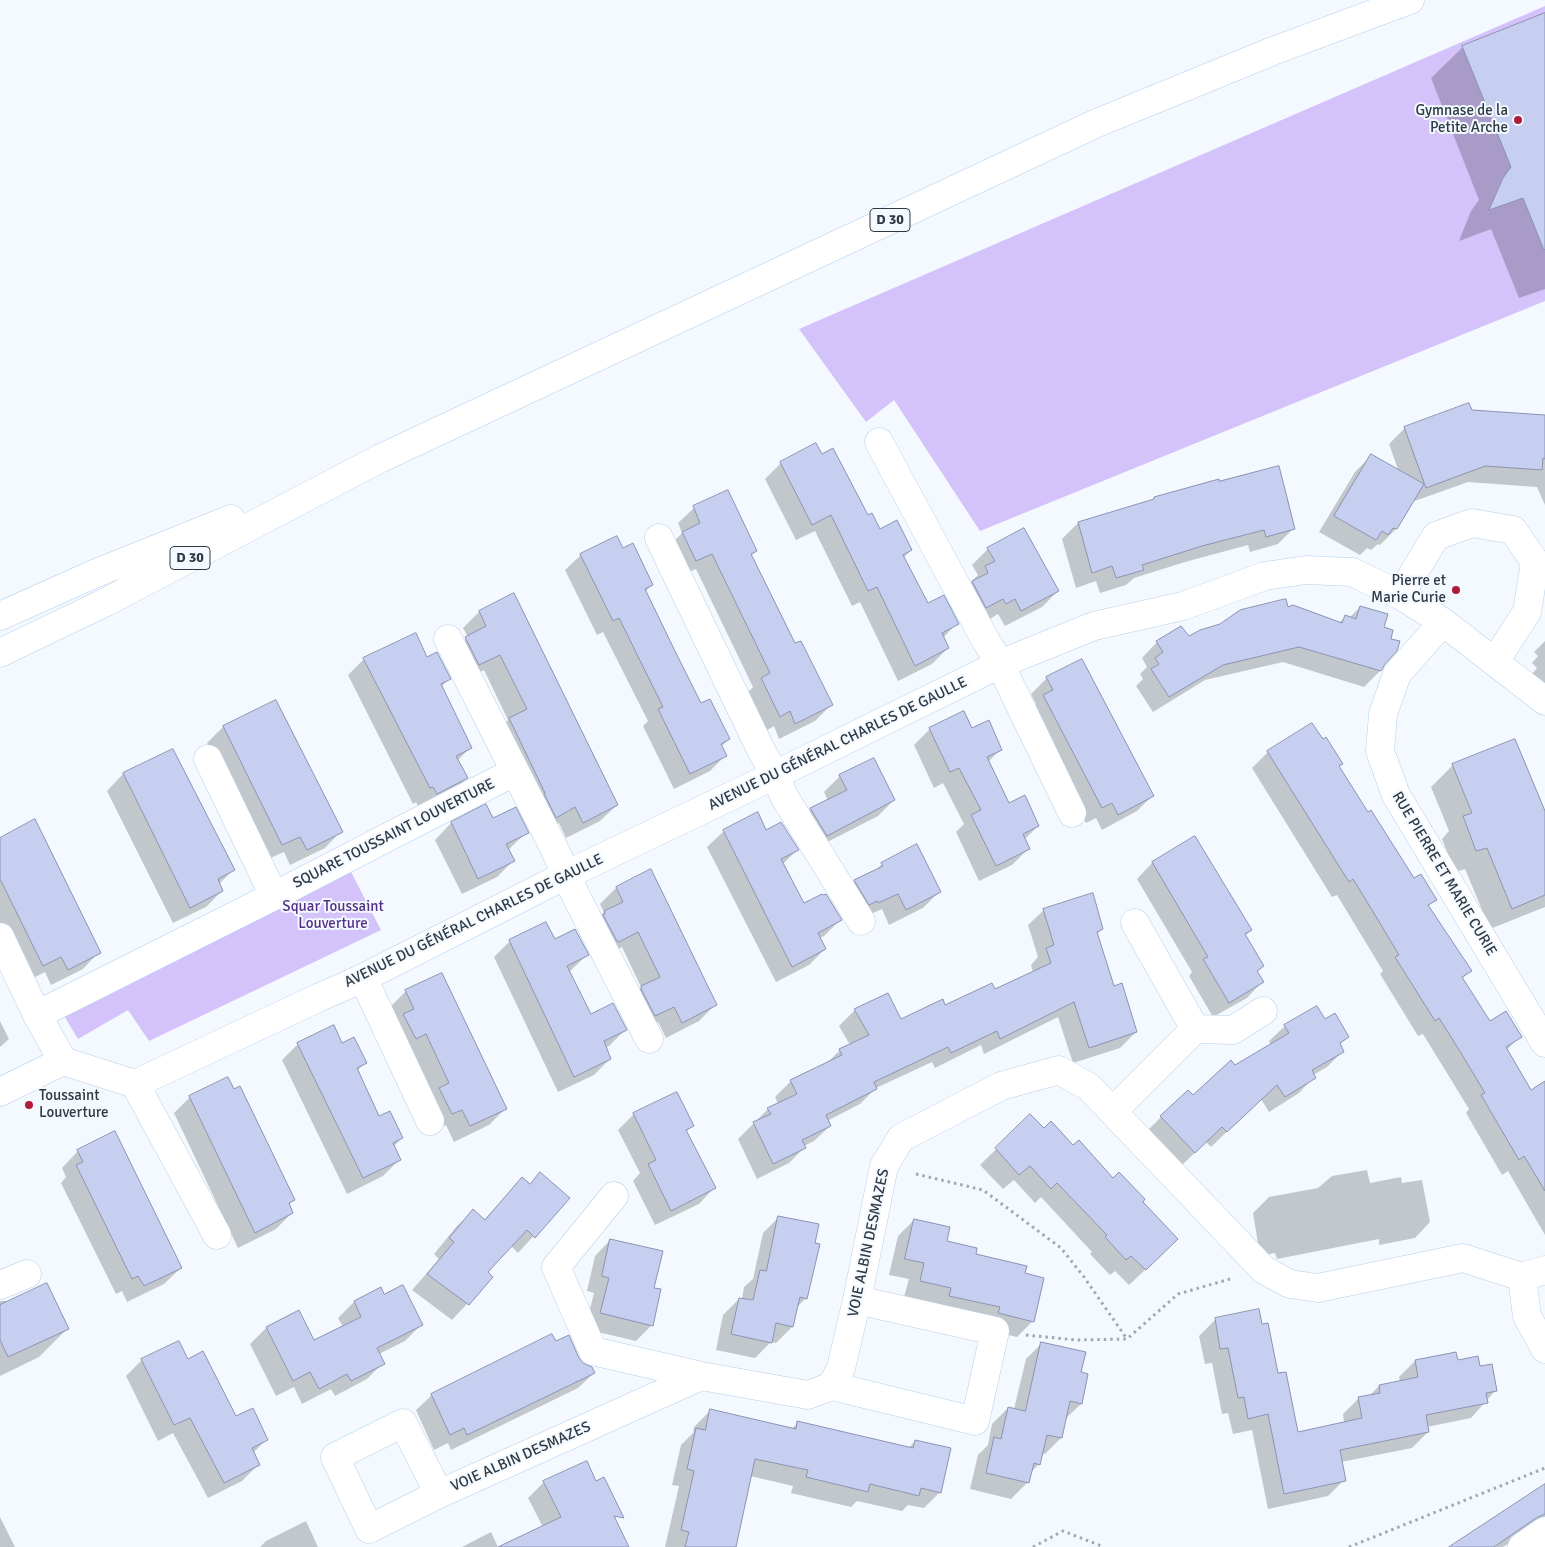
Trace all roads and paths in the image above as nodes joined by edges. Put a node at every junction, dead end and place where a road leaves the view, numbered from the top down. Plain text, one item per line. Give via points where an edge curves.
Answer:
1 (1410, 0) edge
2 (879, 442) dead end
3 (378, 459) junction
4 (659, 538) dead end
5 (1400, 595) junction
6 (0, 616) edge
7 (1443, 622) junction
8 (448, 639) dead end
9 (0, 652) edge
10 (1495, 660) junction
11 (1000, 664) junction
12 (1545, 701) edge
13 (208, 759) dead end
14 (514, 772) junction
15 (775, 775) junction
16 (1072, 813) dead end
17 (566, 875) junction
18 (274, 896) junction
19 (861, 921) dead end
20 (1135, 923) dead end
21 (0, 937) edge
22 (363, 978) junction
23 (1263, 1011) dead end
24 (36, 1016) junction
25 (1194, 1029) junction
26 (649, 1039) dead end
27 (1545, 1043) edge
28 (63, 1061) junction
29 (135, 1084) junction
30 (0, 1092) edge
31 (1113, 1112) junction
32 (430, 1121) dead end
33 (884, 1166) junction
34 (614, 1196) dead end
35 (217, 1234) dead end
36 (1264, 1270) junction
37 (27, 1274) dead end
38 (1534, 1274) edge
39 (0, 1285) edge
40 (857, 1300) junction
41 (995, 1331) junction
42 (1127, 1339) junction
43 (1545, 1349) edge
44 (701, 1376) junction
45 (832, 1386) junction
46 (1545, 1468) edge
47 (439, 1494) dead end
48 (1545, 1531) edge
49 (1033, 1547) edge
50 (1104, 1547) edge
51 (1349, 1547) edge
52 (1522, 1547) edge

1 - 3 street, D 30 via 1273,51 1097,123
2 - 11 street
3 - 6 street, D 30 via 94,574
3 - 9 street, D 30 via 106,602
4 - 15 street
5 - 7 street, AVENUE DU GÉNÉRAL CHARLES DE GAULLE
5 - 10 street via 1436,536 1472,523 1513,530 1535,562 1527,612
5 - 11 street, AVENUE DU GÉNÉRAL CHARLES DE GAULLE via 1352,572 1306,570 1265,576 1183,606 1094,626
7 - 10 street, AVENUE DU GÉNÉRAL CHARLES DE GAULLE
7 - 27 street, RUE PIERRE ET MARIE CURIE via 1397,674 1383,714 1380,750 1396,795
8 - 14 street
10 - 12 street, AVENUE DU GÉNÉRAL CHARLES DE GAULLE
11 - 15 street, AVENUE DU GÉNÉRAL CHARLES DE GAULLE
11 - 16 street
13 - 18 street
14 - 17 street
14 - 18 street, SQUARE TOUSSAINT LOUVERTURE
15 - 17 street, AVENUE DU GÉNÉRAL CHARLES DE GAULLE
15 - 19 street via 785,798
17 - 22 street, AVENUE DU GÉNÉRAL CHARLES DE GAULLE
17 - 26 street
18 - 24 street, SQUARE TOUSSAINT LOUVERTURE
20 - 25 street
21 - 24 street
22 - 29 street, AVENUE DU GÉNÉRAL CHARLES DE GAULLE
22 - 32 street
23 - 25 street via 1233,1030
24 - 28 street
25 - 31 street
28 - 29 street
28 - 30 street
29 - 35 street
31 - 33 street, VOIE ALBIN DESMAZES via 1090,1087 1059,1070 1001,1086 901,1138
31 - 36 street, VOIE ALBIN DESMAZES
33 - 40 street, VOIE ALBIN DESMAZES
33 - 42 path via 983,1190 1061,1248
34 - 44 street via 556,1267 593,1350
36 - 38 street, VOIE ALBIN DESMAZES via 1290,1284 1318,1288 1463,1258
36 - 42 path via 1178,1294
37 - 39 street
38 - 43 street via 1527,1316
40 - 41 street
40 - 45 street, VOIE ALBIN DESMAZES via 841,1368
41 - 42 path via 1076,1340
41 - 45 street via 975,1421
44 - 45 street via 808,1395
44 - 47 street, VOIE ALBIN DESMAZES
46 - 51 path
48 - 52 street
49 - 50 path via 1063,1532

